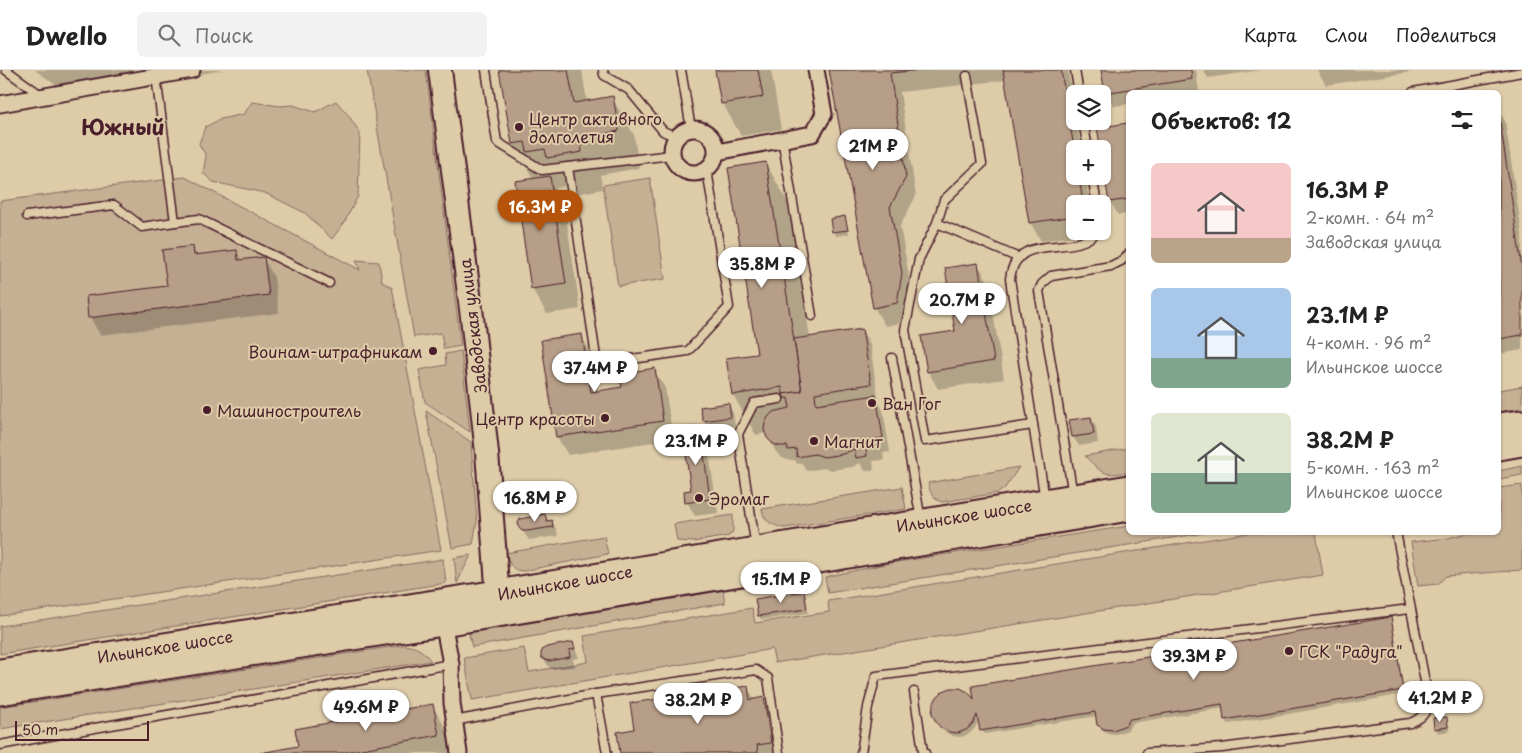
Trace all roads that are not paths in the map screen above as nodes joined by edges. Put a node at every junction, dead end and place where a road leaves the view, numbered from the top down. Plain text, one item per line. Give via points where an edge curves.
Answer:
1 (6, 70) edge
2 (192, 70) edge
3 (440, 70) edge
4 (486, 70) edge
5 (603, 70) edge
6 (682, 70) edge
7 (816, 70) edge
8 (1074, 70) edge
9 (1522, 72) edge
10 (1506, 73) edge
11 (156, 76) junction
12 (967, 76) dead end
13 (1076, 85) edge
14 (1423, 90) edge
15 (44, 97) junction
16 (0, 104) edge
17 (691, 129) junction
18 (676, 137) junction
19 (782, 138) junction
20 (717, 152) junction
21 (672, 155) junction
22 (568, 167) junction
23 (707, 170) junction
24 (27, 216) dead end
25 (175, 222) junction
26 (937, 223) junction
27 (1089, 240) edge
28 (1126, 257) edge
29 (1019, 258) junction
30 (330, 283) dead end
31 (812, 316) dead end
32 (892, 358) dead end
33 (779, 399) dead end
34 (1522, 423) edge
35 (1033, 425) junction
36 (1501, 426) edge
37 (1522, 443) edge
38 (1501, 447) edge
39 (1126, 488) edge
40 (1073, 497) junction
41 (1045, 502) junction
42 (1126, 508) edge
43 (922, 522) junction
44 (1397, 535) edge
45 (757, 550) junction
46 (498, 603) junction
47 (1410, 609) junction
48 (441, 613) junction
49 (451, 664) junction
50 (0, 672) edge
51 (0, 692) edge
52 (914, 692) dead end
53 (596, 694) junction
54 (454, 721) junction
55 (0, 745) edge
56 (459, 753) edge
57 (607, 753) edge
58 (779, 753) edge
59 (861, 753) edge
60 (925, 753) edge
61 (1147, 753) edge

1 - 15 lane
2 - 11 street
3 - 46 street, Заводская улица via 487,453
4 - 22 lane via 497,142 542,170
5 - 18 lane via 604,75 629,90 663,131
6 - 17 lane
7 - 19 street via 824,114 812,134
8 - 13 lane
9 - 10 lane
10 - 14 lane
11 - 15 street
11 - 25 lane
12 - 26 lane via 982,164 944,200
15 - 16 street
17 - 18 street
17 - 20 street via 708,133
18 - 21 street via 672,143
19 - 20 street
19 - 31 lane
20 - 23 street
21 - 22 lane
21 - 23 street via 675,164 686,172
22 - 23 lane via 597,364 688,351 729,307
24 - 25 lane via 114,205 142,227
25 - 30 lane via 199,219
26 - 29 lane
26 - 35 lane via 919,259 905,330 924,442
27 - 29 lane via 1032,249
28 - 40 lane via 1111,266 1051,276 1039,291
29 - 35 lane via 1010,280
32 - 43 lane
33 - 45 lane via 754,403 738,434
34 - 36 main road
35 - 41 lane
37 - 38 main road
39 - 40 main road, Ильинское шоссе
40 - 41 main road, Ильинское шоссе
41 - 43 main road, Ильинское шоссе
42 - 46 main road, Ильинское шоссе
43 - 45 main road, Ильинское шоссе
44 - 47 lane
45 - 46 main road, Ильинское шоссе
46 - 48 main road, Ильинское шоссе
47 - 59 lane via 876,676
47 - 61 lane via 1428,697 1427,708 1421,718 1410,723 1222,748
48 - 49 street
48 - 50 main road, Ильинское шоссе
48 - 51 main road, Ильинское шоссе
49 - 54 street
49 - 55 lane
52 - 60 lane
53 - 54 lane
53 - 57 lane
53 - 58 lane via 756,670 768,678
54 - 56 street

